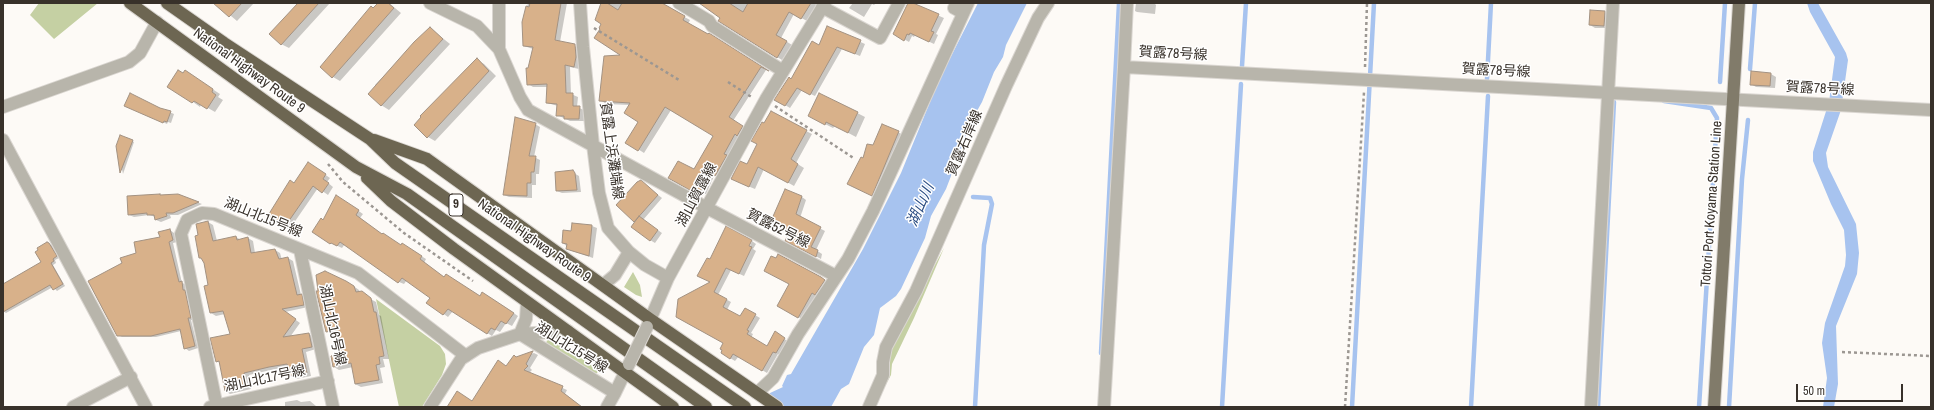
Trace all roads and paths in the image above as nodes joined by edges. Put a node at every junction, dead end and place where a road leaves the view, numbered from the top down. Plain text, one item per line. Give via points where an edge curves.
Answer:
1 (130, 3) edge
2 (168, 3) edge
3 (430, 3) edge
4 (499, 3) edge
5 (580, 3) edge
6 (899, 3) edge
7 (1048, 3) edge
8 (1127, 3) edge
9 (1367, 3) edge
10 (1613, 3) edge
11 (1739, 3) edge
12 (682, 4) edge
13 (824, 5) edge
14 (963, 6) edge
15 (581, 20) junction
16 (157, 22) junction
17 (499, 49) junction
18 (1124, 67) junction
19 (783, 71) junction
20 (1365, 79) junction
21 (679, 80) dead end
22 (728, 82) dead end
23 (1608, 92) junction
24 (1734, 98) junction
25 (764, 102) junction
26 (3, 107) edge
27 (1931, 110) edge
28 (370, 139) junction
29 (3, 140) edge
30 (593, 145) junction
31 (855, 159) dead end
32 (323, 160) dead end
33 (356, 167) junction
34 (707, 208) junction
35 (300, 250) junction
36 (629, 252) junction
37 (836, 276) junction
38 (668, 278) junction
39 (476, 283) dead end
40 (603, 285) junction
41 (527, 303) junction
42 (649, 323) junction
43 (568, 331) junction
44 (520, 334) junction
45 (1842, 352) dead end
46 (466, 356) junction
47 (1931, 356) edge
48 (627, 369) junction
49 (131, 377) junction
50 (328, 381) junction
51 (615, 393) junction
52 (760, 395) junction
53 (214, 406) edge
54 (73, 407) edge
55 (146, 407) edge
56 (333, 407) edge
57 (430, 407) edge
58 (607, 407) edge
59 (674, 407) edge
60 (706, 407) edge
61 (745, 407) edge
62 (777, 407) edge
63 (868, 407) edge
64 (1104, 407) edge
65 (1345, 407) edge
66 (1591, 407) edge
67 (1714, 407) edge

1 - 16 highway, National Highway Route 9 / 9
2 - 28 highway, National Highway Route 9 / 9
3 - 17 street via 477,26
4 - 17 street
5 - 15 street, 賀露上浜灘端線
6 - 13 street via 880,38
7 - 63 street, 賀露右岸線 via 1038,18 1006,86 916,291 886,347 883,375
8 - 18 street, 賀露78号線
9 - 20 path
10 - 23 street
11 - 24 main road, Tottori Port Koyama Station Line
12 - 19 street
13 - 19 street, 湖山賀露線
14 - 37 street via 873,211 848,259
15 - 21 path
15 - 30 street, 賀露上浜灘端線
16 - 26 street via 140,53 129,62
16 - 33 highway, National Highway Route 9 / 9
17 - 30 street, 賀露52号線 via 528,110
18 - 20 street, 賀露78号線
18 - 64 street
19 - 25 street, 湖山賀露線
20 - 23 street, 賀露78号線
20 - 65 path
22 - 25 path
23 - 24 street, 賀露78号線
23 - 66 street
24 - 27 street, 賀露78号線
24 - 67 main road, Tottori Port Koyama Station Line
25 - 31 path
25 - 34 street, 湖山賀露線
28 - 40 highway, 9 via 427,159
28 - 61 highway, National Highway Route 9 / 9 via 395,163
29 - 49 street
30 - 34 street, 賀露52号線
30 - 36 street, 賀露上浜灘端線 via 608,228
32 - 39 path via 343,182 404,233
33 - 41 highway, 9 via 391,201
33 - 60 highway, National Highway Route 9 / 9 via 407,194
34 - 37 street, 賀露52号線
34 - 38 street, 湖山賀露線
35 - 46 street, 湖山北15号線 via 358,273
35 - 50 street, 湖山北16号線
35 - 53 street, 湖山北15号線 via 208,213 191,216 184,224 182,244
36 - 38 street, 賀露上浜灘端線
36 - 40 street via 615,275
37 - 52 street
38 - 42 street, 湖山賀露線
40 - 42 highway, 9
41 - 43 highway, 9
41 - 44 street via 526,319
42 - 48 street, 湖山賀露線, bridge
42 - 52 highway, 9
43 - 44 street
43 - 48 highway, 9
44 - 46 street, 湖山北15号線 via 478,348
44 - 51 street, 湖山北15号線
45 - 47 path
46 - 57 street, 湖山北15号線 via 461,359
48 - 51 street, 湖山賀露線
48 - 59 highway, 9
49 - 54 street
49 - 55 street
50 - 53 street, 湖山北17号線
50 - 56 street, 湖山北16号線
51 - 58 street, 湖山賀露線
52 - 62 highway, 9

